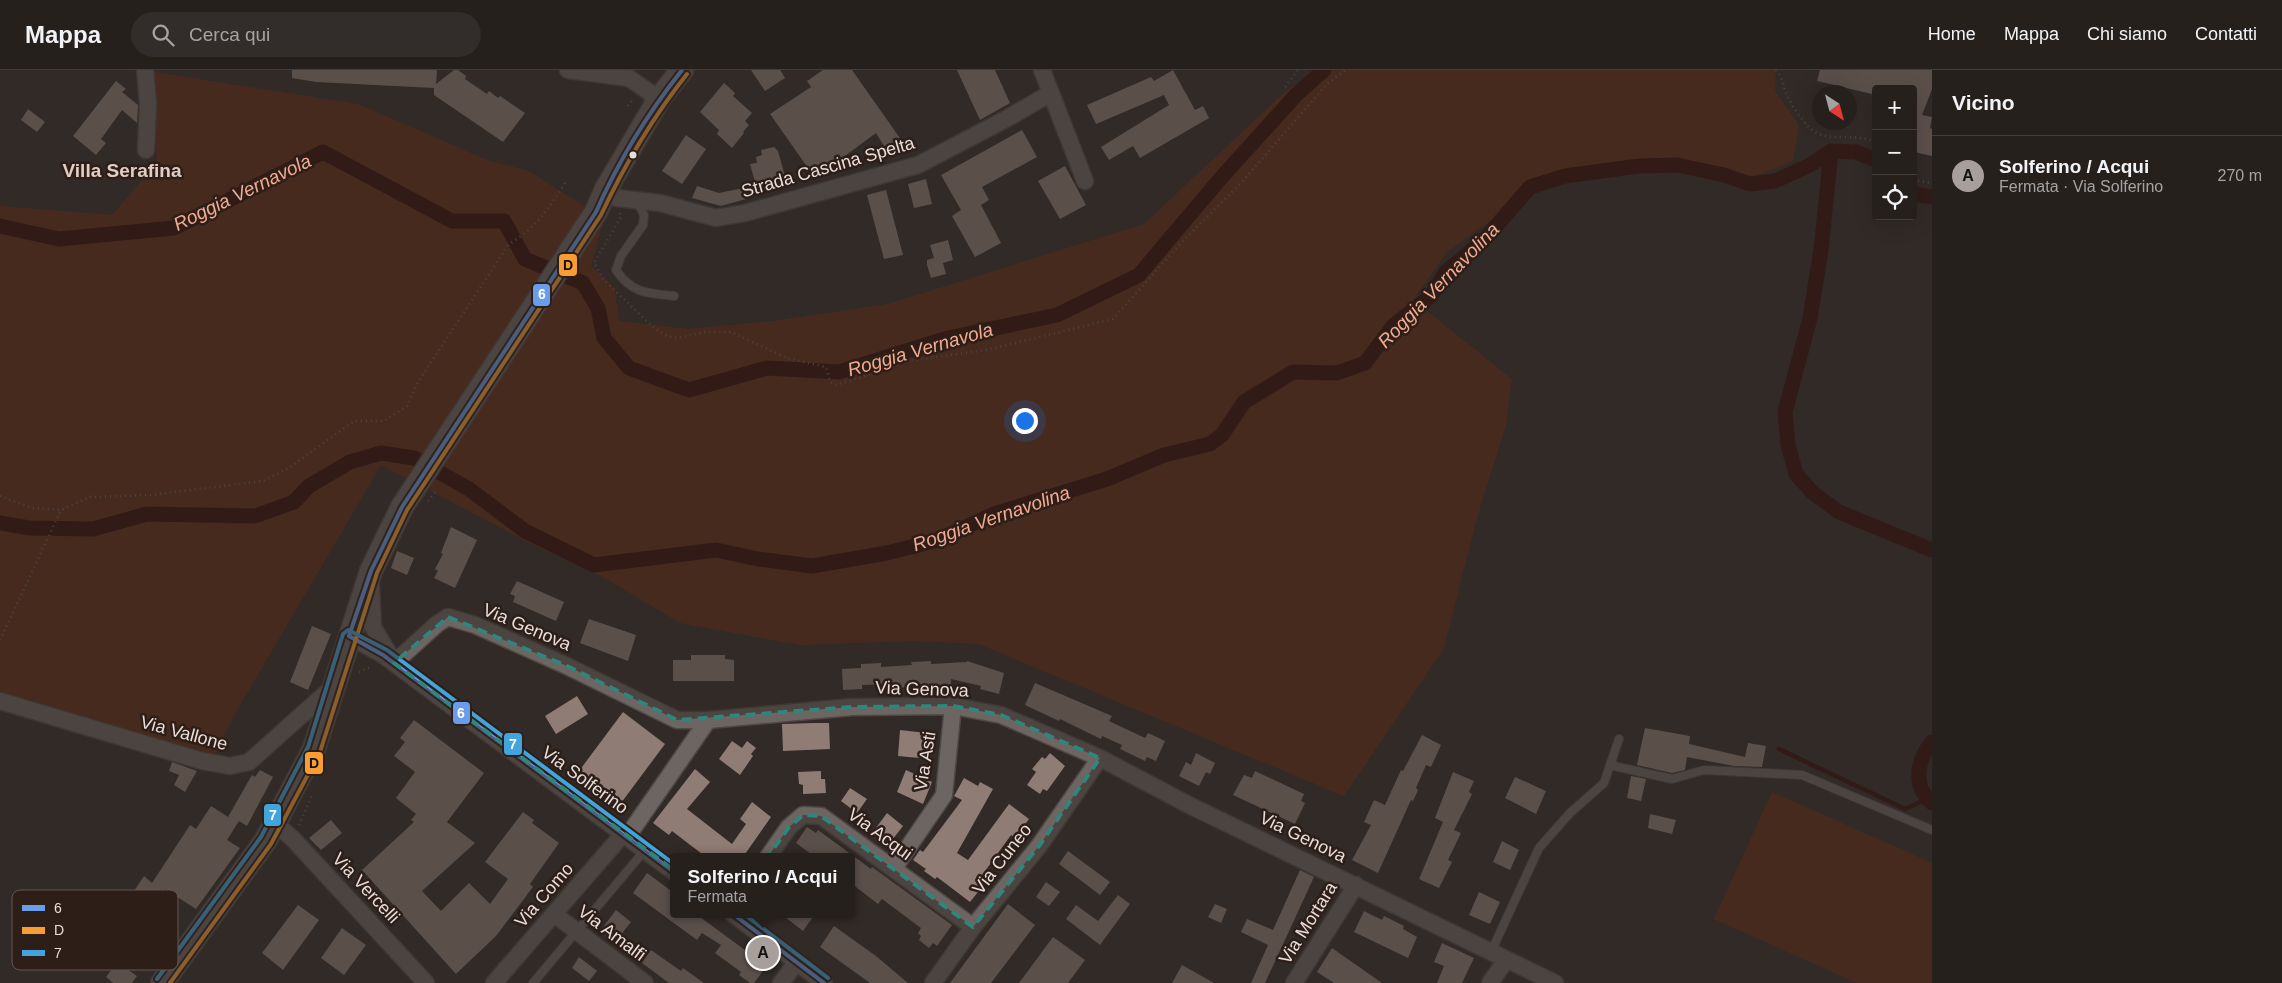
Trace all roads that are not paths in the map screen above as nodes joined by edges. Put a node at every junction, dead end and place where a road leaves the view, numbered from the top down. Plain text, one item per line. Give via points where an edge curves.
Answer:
1 (145, 70) edge
2 (568, 70) edge
3 (682, 70) edge
4 (1042, 70) edge
5 (1050, 92) junction
6 (659, 99) junction
7 (146, 150) dead end
8 (1085, 182) dead end
9 (612, 194) junction
10 (637, 201) junction
11 (674, 296) dead end
12 (371, 571) junction
13 (349, 636) junction
14 (394, 663) junction
15 (334, 686) junction
16 (0, 701) edge
17 (954, 706) junction
18 (708, 720) junction
19 (1619, 739) dead end
20 (1100, 758) junction
21 (1610, 765) junction
22 (275, 823) junction
23 (1932, 830) edge
24 (626, 835) junction
25 (645, 850) junction
26 (771, 853) edge
27 (894, 868) junction
28 (670, 869) edge
29 (1356, 885) junction
30 (554, 914) junction
31 (738, 918) edge
32 (973, 927) junction
33 (576, 932) junction
34 (1499, 956) junction
35 (178, 961) edge
36 (796, 963) junction
37 (171, 970) edge
38 (501, 980) edge
39 (162, 983) edge
40 (426, 983) edge
41 (533, 983) edge
42 (645, 983) edge
43 (781, 983) edge
44 (824, 983) edge
45 (933, 983) edge
46 (1294, 983) edge
47 (1490, 983) edge
48 (1555, 983) edge

1 - 7 street via 148,104
2 - 6 street via 629,78
3 - 6 street
4 - 5 street
5 - 8 street
5 - 10 street, Strada Cascina Spelta via 1006,119 918,164 745,213 716,218
6 - 9 street
9 - 10 street, Strada Cascina Spelta
9 - 12 street via 596,212 402,507
10 - 11 lane via 644,215 643,225 621,256 616,270 632,288
12 - 13 street
12 - 14 street via 373,626
13 - 14 street, Via Solferino
13 - 15 street
14 - 18 street, Via Genova via 448,617 475,625 567,666 677,720
14 - 24 street, Via Solferino
15 - 16 street, Via Vallone via 249,762 230,766 202,761
15 - 22 street via 314,749
17 - 18 street, Via Genova via 852,707
17 - 20 street, Via Genova via 1001,715
17 - 27 street, Via Asti via 944,795
18 - 24 street, Via Como
19 - 21 lane
20 - 29 street, Via Genova via 1189,805
20 - 32 street, Via Cuneo via 1039,846
21 - 23 lane via 1672,779 1704,770 1802,775
21 - 34 lane via 1604,783 1570,813 1539,848
22 - 35 street
22 - 40 street, Via Vercelli via 293,838
24 - 25 street, Via Solferino
24 - 30 street, Via Como
25 - 28 street, Via Solferino
25 - 33 lane
26 - 27 street, Via Acqui via 789,827 803,815 821,816
27 - 32 street, Via Acqui
29 - 34 street, Via Genova
29 - 46 street, Via Mortara
30 - 33 street, Via Amalfi
30 - 38 street, Via Como
31 - 36 street
32 - 45 street, Via Cuneo
33 - 41 lane
33 - 42 street, Via Amalfi
34 - 47 street
34 - 48 street, Via Genova
36 - 43 street
36 - 44 street
37 - 39 street

